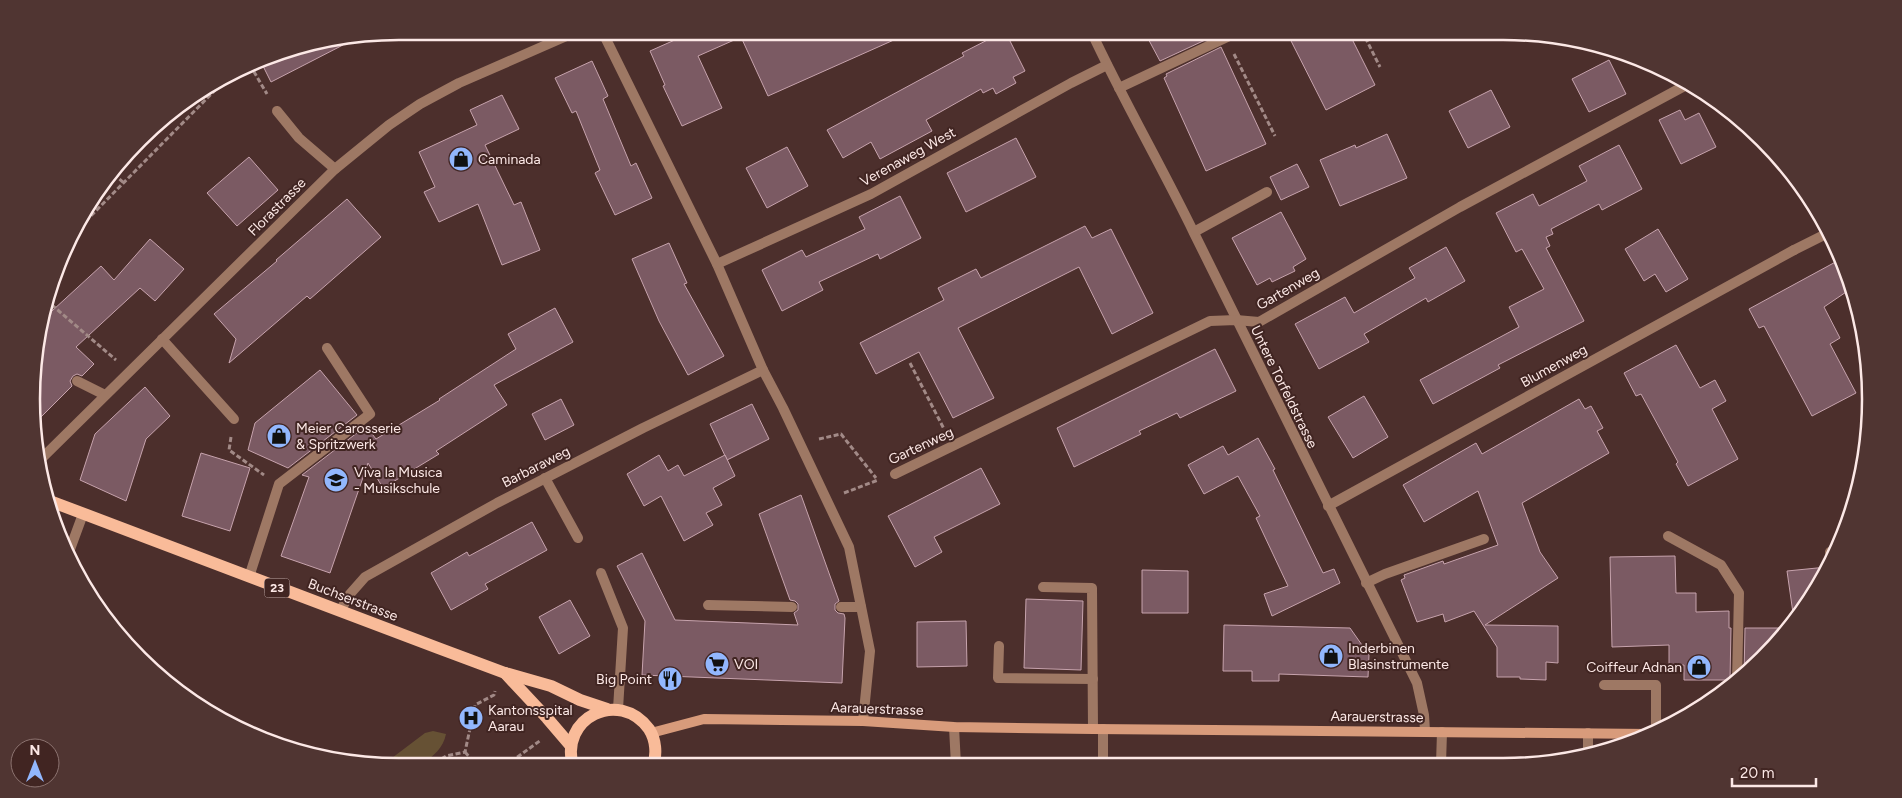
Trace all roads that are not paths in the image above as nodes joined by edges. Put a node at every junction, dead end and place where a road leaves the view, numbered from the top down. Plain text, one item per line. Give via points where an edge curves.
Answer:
1 (557, 40) edge
2 (606, 40) edge
3 (1095, 40) edge
4 (1222, 40) edge
5 (1107, 64) junction
6 (1119, 88) junction
7 (1681, 88) edge
8 (277, 111) road end
9 (335, 169) junction
10 (1266, 192) dead end
11 (1194, 232) junction
12 (1823, 236) edge
13 (717, 264) junction
14 (1236, 320) junction
15 (162, 339) junction
16 (327, 348) dead end
17 (763, 370) junction
18 (77, 381) dead end
19 (105, 395) junction
20 (234, 419) road end
21 (45, 455) edge
22 (895, 474) road end
23 (545, 478) junction
24 (56, 503) edge
25 (1328, 506) junction
26 (83, 514) junction
27 (1668, 536) dead end
28 (578, 538) dead end
29 (1484, 539) dead end
30 (71, 546) edge
31 (601, 574) dead end
32 (248, 577) junction
33 (1366, 583) junction
34 (1043, 587) dead end
35 (708, 605) dead end
36 (792, 607) dead end
37 (841, 607) dead end
38 (861, 607) junction
39 (340, 611) junction
40 (999, 646) dead end
41 (1736, 672) edge
42 (505, 673) junction
43 (1093, 679) junction
44 (1604, 684) dead end
45 (613, 709) junction
46 (863, 721) junction
47 (1656, 724) edge
48 (954, 727) junction
49 (1098, 729) junction
50 (1425, 731) junction
51 (1442, 732) junction
52 (651, 733) junction
53 (1588, 733) junction
54 (1633, 734) edge
55 (571, 746) junction
56 (1588, 748) edge
57 (572, 758) edge
58 (656, 758) edge
59 (956, 758) edge
60 (1102, 758) edge
61 (1441, 758) edge

1 - 9 street, Florastrasse via 459,83 420,104 389,124
2 - 13 street
3 - 5 street, Untere Torfeldstrasse
4 - 6 street
5 - 6 street, Untere Torfeldstrasse
5 - 13 street, Verenaweg West via 871,194
6 - 11 street, Untere Torfeldstrasse
7 - 14 street, Gartenweg via 1460,206 1259,322
8 - 9 street via 299,138
9 - 15 street, Florastrasse
10 - 11 street
11 - 14 street, Untere Torfeldstrasse
12 - 25 street, Blumenweg
13 - 17 street
14 - 22 street, Gartenweg via 1210,321
14 - 25 street, Untere Torfeldstrasse
15 - 19 street, Florastrasse
15 - 20 street
16 - 32 street via 370,414 279,484
17 - 23 street, Barbaraweg
17 - 38 street via 849,547
18 - 19 street
19 - 21 street, Florastrasse
23 - 28 street
23 - 39 street, Barbaraweg via 365,577
24 - 26 main road, Buchserstrasse / 23
25 - 33 street, Untere Torfeldstrasse
26 - 30 street
26 - 32 main road, Buchserstrasse / 23
27 - 41 street via 1721,566 1739,593
29 - 33 street
31 - 45 street via 623,628
32 - 39 main road, Buchserstrasse / 23
33 - 50 street, Untere Torfeldstrasse via 1417,683
34 - 43 street via 1092,588
35 - 36 street
37 - 38 street
38 - 46 street via 870,651
39 - 42 main road, Buchserstrasse / 23
40 - 43 street via 998,678
42 - 45 main road, Buchserstrasse / 23
42 - 55 main road, Buchserstrasse / 23
43 - 49 street
44 - 47 street via 1656,686
45 - 52 main road, 23 via 631,713 643,721
45 - 55 main road via 594,714 583,722
46 - 48 main road, Aarauerstrasse
46 - 52 main road, Aarauerstrasse via 704,719
48 - 49 main road, Aarauerstrasse
48 - 59 street
49 - 50 main road, Aarauerstrasse
49 - 60 street
50 - 51 main road, Aarauerstrasse
51 - 53 main road, Aarauerstrasse
51 - 61 street
52 - 58 main road
53 - 54 main road, Aarauerstrasse
53 - 56 street
55 - 57 main road

